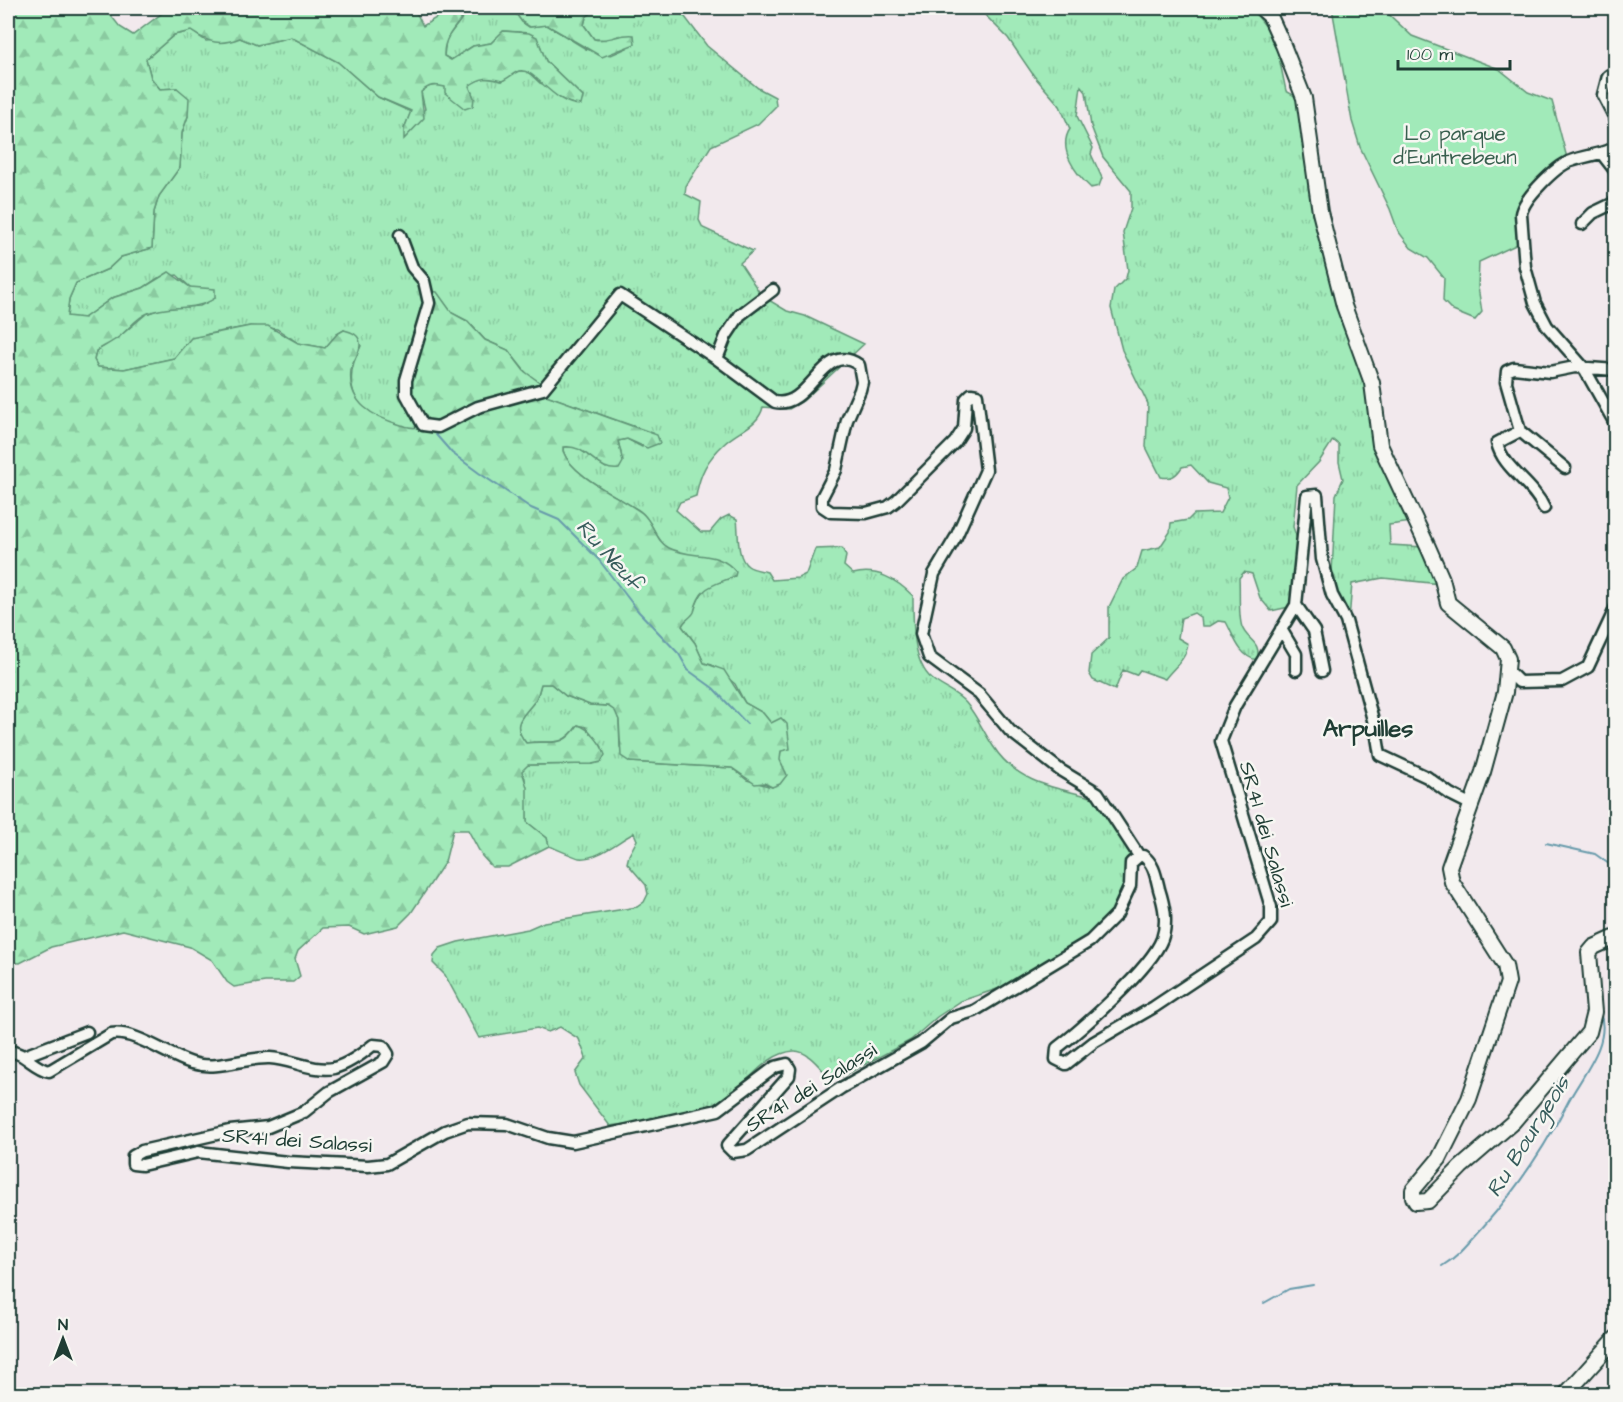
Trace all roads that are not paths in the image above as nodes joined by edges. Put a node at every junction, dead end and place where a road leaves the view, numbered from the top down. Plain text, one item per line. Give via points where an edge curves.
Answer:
1 (1261, 8) edge
2 (1616, 71) edge
3 (1616, 120) edge
4 (1616, 147) edge
5 (1602, 154) junction
6 (1616, 172) edge
7 (1616, 202) edge
8 (1582, 224) dead end
9 (400, 235) dead end
10 (773, 290) dead end
11 (717, 359) junction
12 (1584, 368) junction
13 (1616, 370) edge
14 (1616, 425) edge
15 (1520, 431) junction
16 (1565, 468) dead end
17 (1616, 504) edge
18 (1544, 508) dead end
19 (1616, 517) edge
20 (1296, 605) junction
21 (1616, 607) edge
22 (1281, 629) junction
23 (1296, 670) dead end
24 (1322, 671) dead end
25 (1508, 671) junction
26 (1470, 804) junction
27 (1138, 856) junction
28 (1616, 938) edge
29 (87, 1032) dead end
30 (8, 1051) edge
31 (24, 1056) junction
32 (1616, 1338) edge
33 (1566, 1395) edge

1 - 25 main road via 1274,26 1304,98 1320,212 1344,306 1372,383 1380,445 1442,579 1448,603 1503,648
2 - 3 street via 1608,76 1603,96
4 - 5 street
5 - 6 street
5 - 12 street via 1562,166 1528,199 1521,214 1525,267 1535,303 1547,326
7 - 8 street via 1593,213
9 - 11 street via 412,267 424,281 429,303 406,380 406,394 423,425 438,426 478,407 543,389 620,295
10 - 11 street via 740,315
11 - 27 street via 775,402 785,404 795,400 826,367 839,359 858,365 860,390 847,420 836,470 821,500 822,506 831,512 876,512 896,501 955,442 963,428 966,399 973,394 979,397 986,470 956,537 934,574 922,642 929,657 979,694 1010,731 1060,770 1098,793
12 - 13 street
12 - 14 street
12 - 15 street via 1507,371 1506,382
15 - 16 street
15 - 18 street via 1497,443 1499,454 1538,493
17 - 19 street
20 - 22 street
20 - 24 street via 1314,631
20 - 26 street via 1307,496 1317,495 1322,559 1332,596 1346,621 1380,755 1427,777
21 - 25 street via 1588,668 1562,681 1518,682
22 - 23 street via 1296,654
22 - 27 street, SR41 dei Salassi via 1238,701 1221,741 1271,908 1271,922 1256,939 1094,1042 1069,1063 1060,1064 1054,1057 1057,1048 1152,959 1162,938 1165,916 1153,867
25 - 26 main road via 1483,772
26 - 28 main road via 1449,867 1452,882 1504,965 1508,982 1469,1099 1439,1159 1413,1191 1416,1202 1428,1201 1513,1122 1589,1032 1594,1012 1589,953
27 - 31 street, SR41 dei Salassi via 1131,863 1130,886 1117,914 1090,941 974,1011 951,1018 921,1043 841,1088 747,1150 733,1152 727,1146 789,1076 787,1064 775,1067 718,1110 573,1142 507,1124 468,1123 445,1131 387,1164 288,1162 198,1152 142,1165 133,1164 133,1156 142,1151 230,1131 268,1127 304,1112 329,1092 382,1062 388,1054 383,1046 374,1045 357,1058 333,1068 270,1058 204,1065 164,1053 119,1032 57,1069 49,1071
29 - 31 street
30 - 31 street, SR41 dei Salassi
32 - 33 main road

